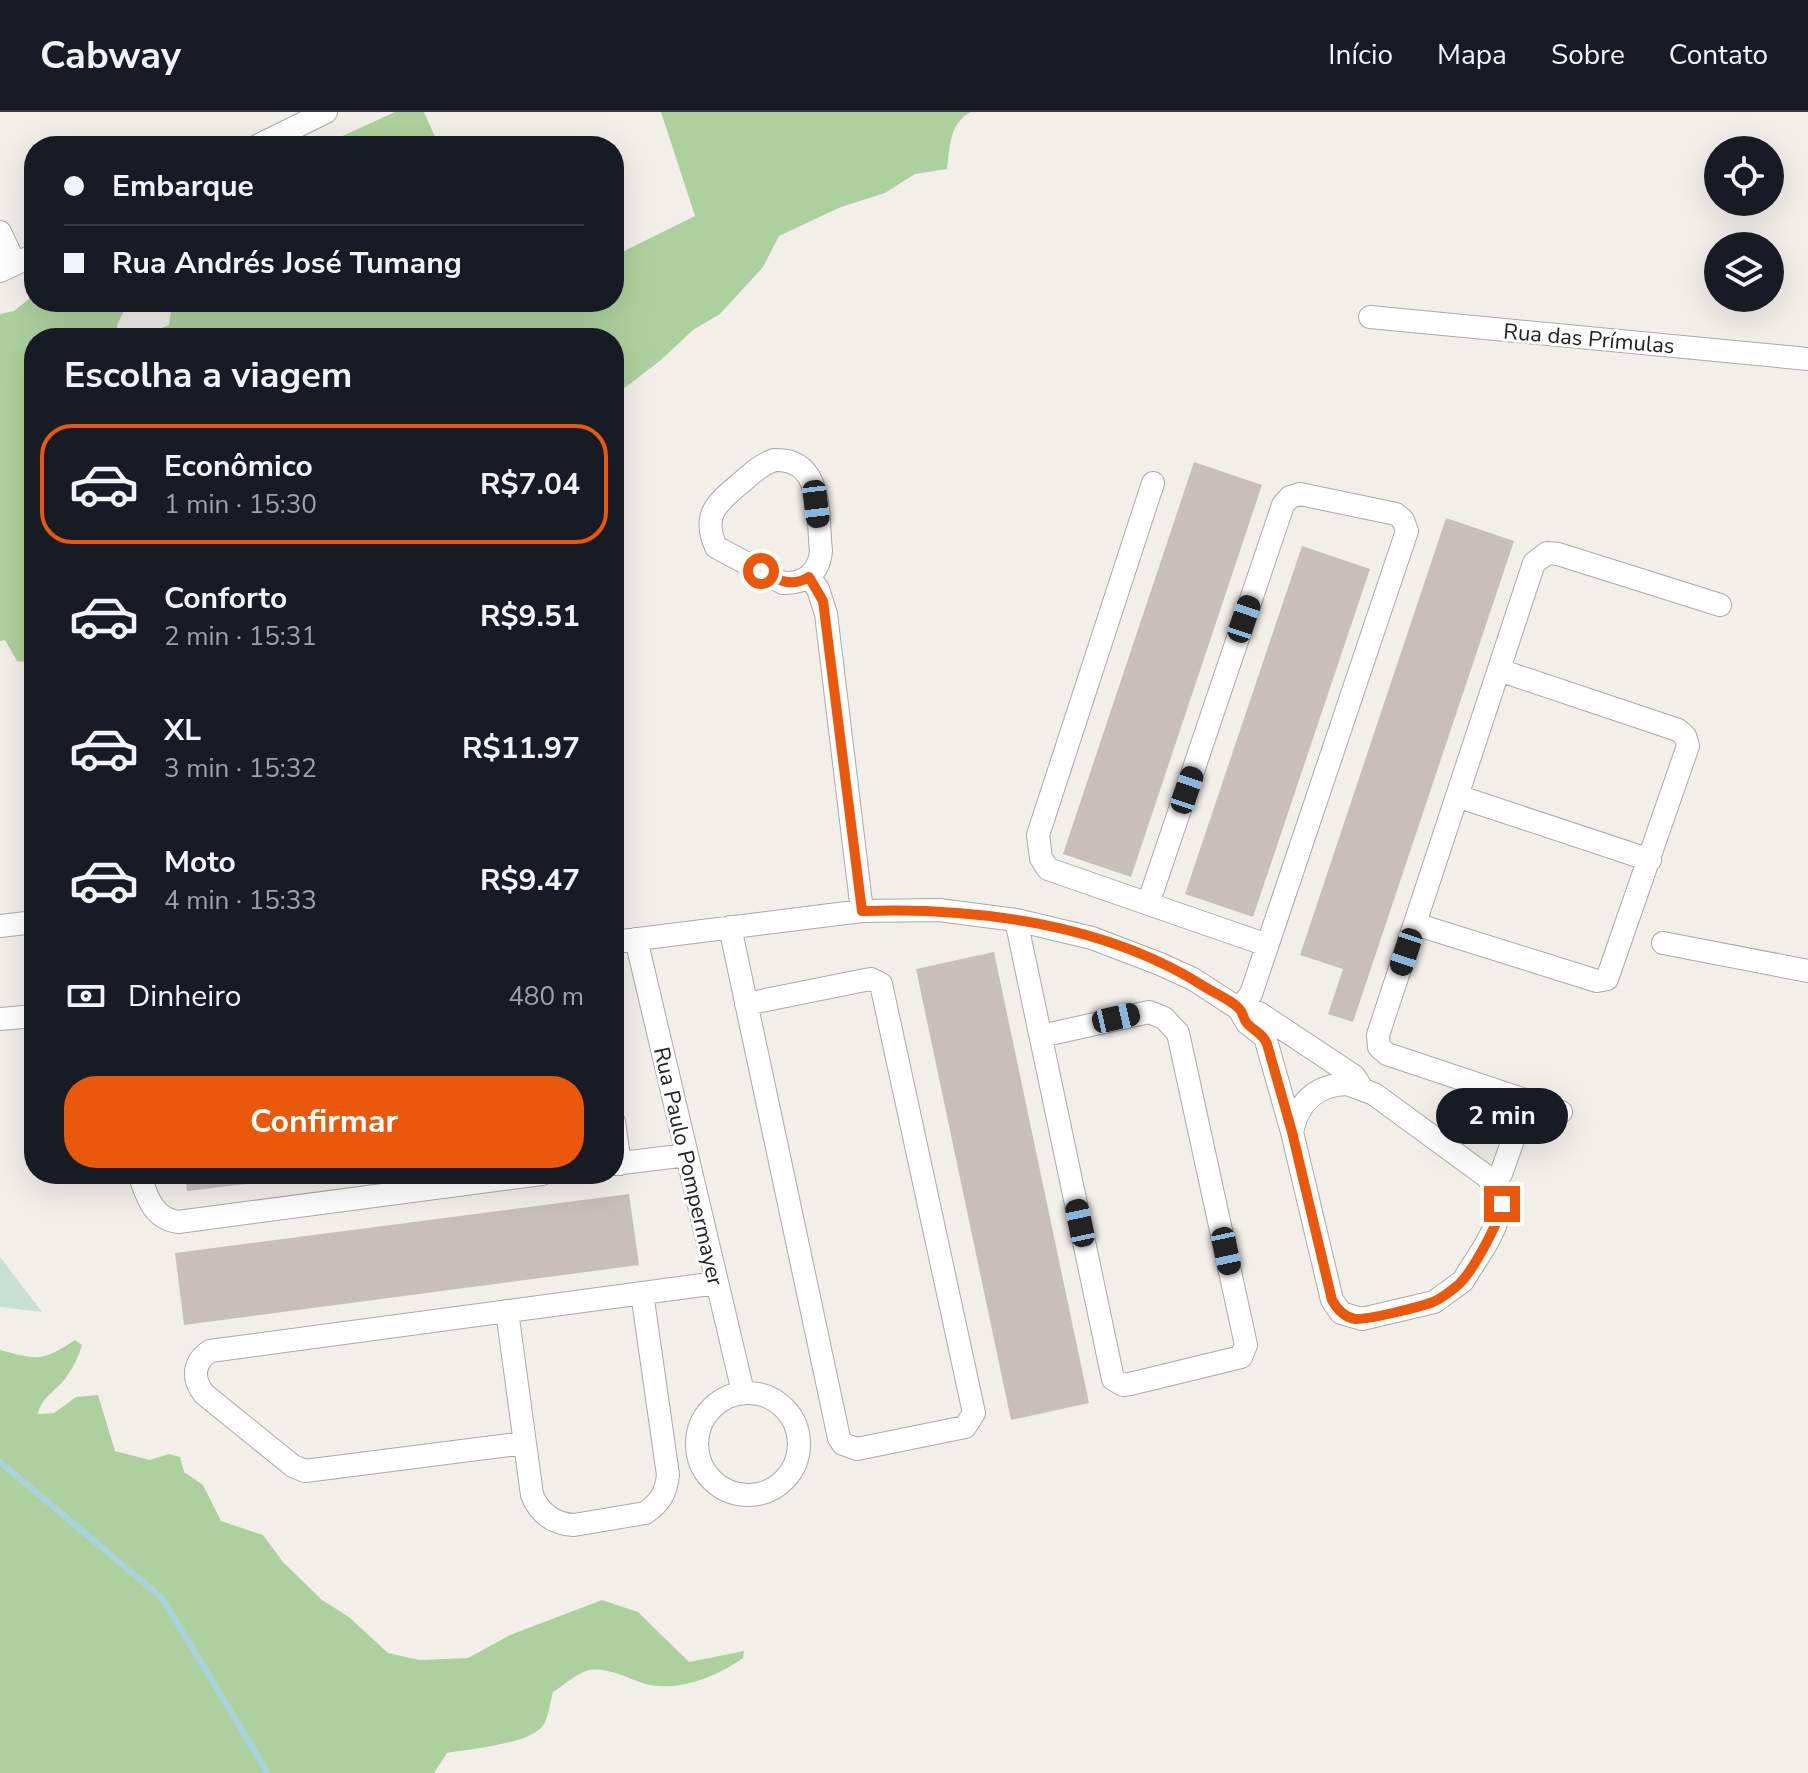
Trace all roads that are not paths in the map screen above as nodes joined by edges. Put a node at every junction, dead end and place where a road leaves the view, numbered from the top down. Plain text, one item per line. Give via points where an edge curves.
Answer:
1 (326, 112) edge
2 (277, 136) edge
3 (0, 232) edge
4 (16, 263) edge
5 (1370, 317) dead end
6 (1808, 359) edge
7 (1153, 483) dead end
8 (809, 577) junction
9 (1720, 605) dead end
10 (1499, 670) junction
11 (1457, 796) junction
12 (1650, 860) junction
13 (1148, 904) junction
14 (862, 911) junction
15 (1016, 920) junction
16 (24, 923) edge
17 (1415, 924) junction
18 (0, 926) edge
19 (730, 927) junction
20 (625, 940) edge
21 (1663, 943) dead end
22 (1267, 945) junction
23 (1808, 971) edge
24 (746, 1004) junction
25 (1239, 1009) junction
26 (24, 1017) edge
27 (0, 1019) edge
28 (1041, 1036) junction
29 (1361, 1087) junction
30 (1527, 1100) junction
31 (1561, 1112) dead end
32 (1292, 1132) junction
33 (687, 1155) junction
34 (624, 1163) edge
35 (1493, 1182) junction
36 (143, 1184) edge
37 (466, 1184) edge
38 (717, 1283) junction
39 (642, 1293) junction
40 (507, 1311) junction
41 (743, 1392) junction
42 (524, 1443) junction

1 - 2 street
3 - 4 street
5 - 6 street, Rua das Prímulas
7 - 13 street via 1038,835 1048,869
8 - 8 street via 821,551 813,481 795,462 774,460 717,504 711,514 711,536 716,547 783,583
8 - 14 street via 826,614
9 - 10 street via 1547,553 1534,563
10 - 11 street
10 - 12 street via 1685,736 1688,746
11 - 12 street
11 - 17 street
12 - 17 street via 1610,977 1604,981
13 - 22 street
13 - 22 street via 1286,500 1300,494 1396,514 1407,531
14 - 15 street via 939,910
14 - 19 street
15 - 25 street via 1126,950 1193,979
15 - 28 street
16 - 18 street
17 - 30 street via 1378,1035 1379,1047
19 - 20 street
19 - 24 street
20 - 33 street, Rua Paulo Pompermayer
21 - 23 street
22 - 25 street via 1251,994
24 - 24 street via 839,1438 857,1449 965,1427 974,1413 881,984 871,979
25 - 29 street via 1259,1013 1354,1076
25 - 32 street via 1265,1037
26 - 27 street
28 - 28 street via 1113,1379 1130,1384 1241,1357 1246,1345 1178,1033 1149,1012
29 - 32 street via 1319,1089 1300,1107
29 - 35 street
30 - 31 street
30 - 35 street via 1501,1174
32 - 35 street via 1332,1300 1341,1313 1355,1319 1434,1302 1463,1281 1501,1211
33 - 34 street
33 - 38 street, Rua Paulo Pompermayer
36 - 37 street via 152,1208 178,1222
38 - 39 street
38 - 41 street, Rua Paulo Pompermayer
39 - 40 street
39 - 42 street via 668,1475 660,1501 636,1516 574,1525 556,1522 532,1495
40 - 42 street
40 - 42 street via 210,1351 198,1362 195,1376 204,1394 305,1471
41 - 41 street via 719,1401 703,1419 698,1456 718,1486 754,1495 786,1479 798,1457 798,1432 778,1402

